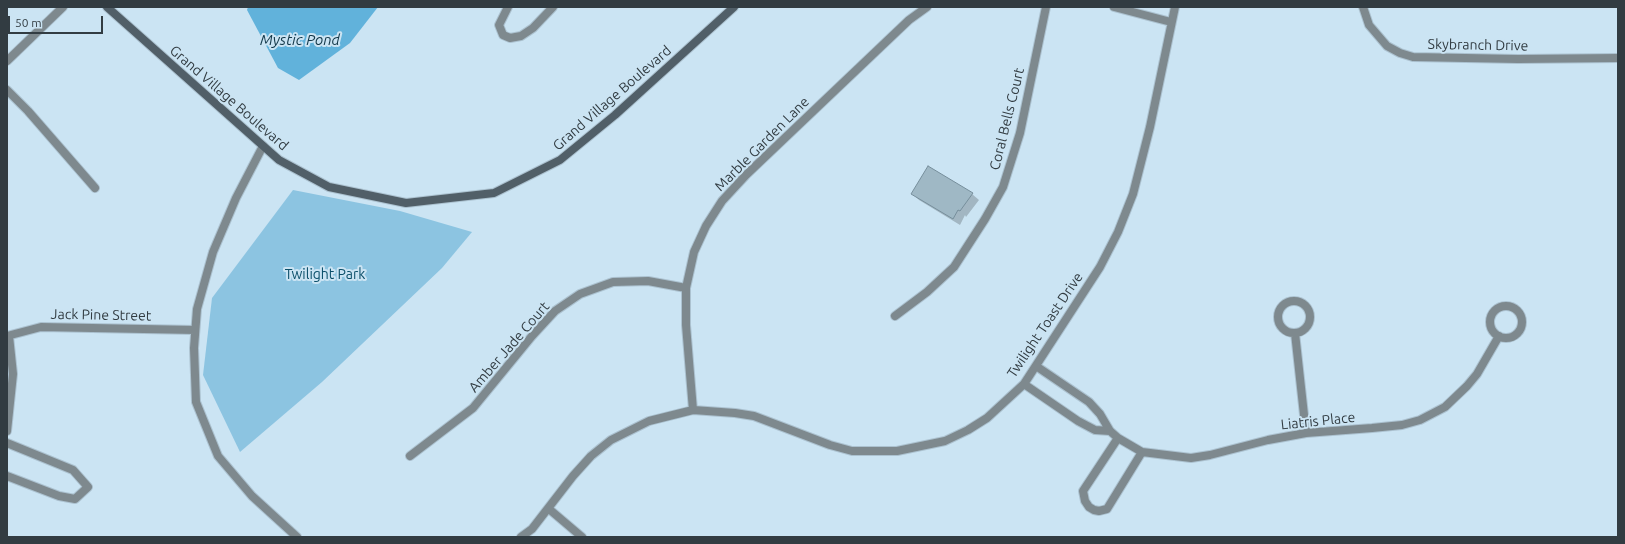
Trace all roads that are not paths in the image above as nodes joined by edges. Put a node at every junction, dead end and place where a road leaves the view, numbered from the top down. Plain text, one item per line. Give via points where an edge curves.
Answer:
1 (63, 7) edge
2 (107, 7) edge
3 (508, 7) edge
4 (553, 7) edge
5 (734, 7) edge
6 (927, 7) edge
7 (1046, 7) edge
8 (1114, 7) edge
9 (1174, 7) edge
10 (1363, 7) edge
11 (1171, 22) junction
12 (1618, 58) edge
13 (7, 61) edge
14 (7, 90) edge
15 (263, 146) junction
16 (96, 188) dead end
17 (686, 288) junction
18 (894, 316) dead end
19 (195, 330) junction
20 (1295, 334) junction
21 (8, 336) edge
22 (1499, 336) dead end
23 (1036, 366) junction
24 (1024, 384) junction
25 (693, 410) junction
26 (7, 431) edge
27 (1110, 431) junction
28 (1306, 433) junction
29 (1118, 438) junction
30 (7, 443) edge
31 (1142, 452) junction
32 (410, 456) dead end
33 (7, 476) edge
34 (549, 509) junction
35 (297, 537) edge
36 (522, 537) edge
37 (582, 537) edge

1 - 13 street
2 - 15 street, Grand Village Boulevard
3 - 4 street via 499,25 503,35 510,38 521,36 533,28
5 - 15 street, Grand Village Boulevard via 616,115 560,160 494,193 406,203 328,187 279,160
6 - 17 street, Marble Garden Lane via 909,20 722,201 694,252
7 - 18 street, Coral Bells Court via 1020,133 1003,187 954,267 927,292
8 - 11 street
9 - 11 street, Twilight Toast Drive
10 - 12 street, Skybranch Drive via 1368,25 1387,46 1413,57
11 - 23 street, Twilight Toast Drive via 1150,127 1133,194 1100,267
14 - 16 street
15 - 19 street via 236,198 213,252 197,309
17 - 25 street, Marble Garden Lane via 686,325
17 - 32 street, Amber Jade Court via 648,280 613,282 580,294 555,312 532,336 472,408
19 - 21 street, Jack Pine Street via 41,327
19 - 35 street via 196,402 218,456 252,496
20 - 20 street via 1305,330 1310,316 1302,303 1292,301 1279,311 1278,322 1285,330
20 - 28 street
21 - 26 street via 13,374
22 - 28 street, Liatris Place via 1467,386 1450,403 1432,415 1402,425
23 - 24 street, Twilight Toast Drive
23 - 27 street, Liatris Place via 1089,402
24 - 25 street, Twilight Toast Drive via 987,418 968,430 945,441 896,451 852,451 754,416 735,412
24 - 27 street via 1078,421 1095,430
25 - 34 street, Twilight Toast Drive via 649,421 612,440 577,471
27 - 29 street, Liatris Place
28 - 31 street, Liatris Place via 1192,458
29 - 31 street, Liatris Place
29 - 31 street via 1083,491 1085,501 1094,510 1107,509
30 - 33 street via 73,470 88,487 75,500
34 - 36 street, Twilight Toast Drive
34 - 37 street

